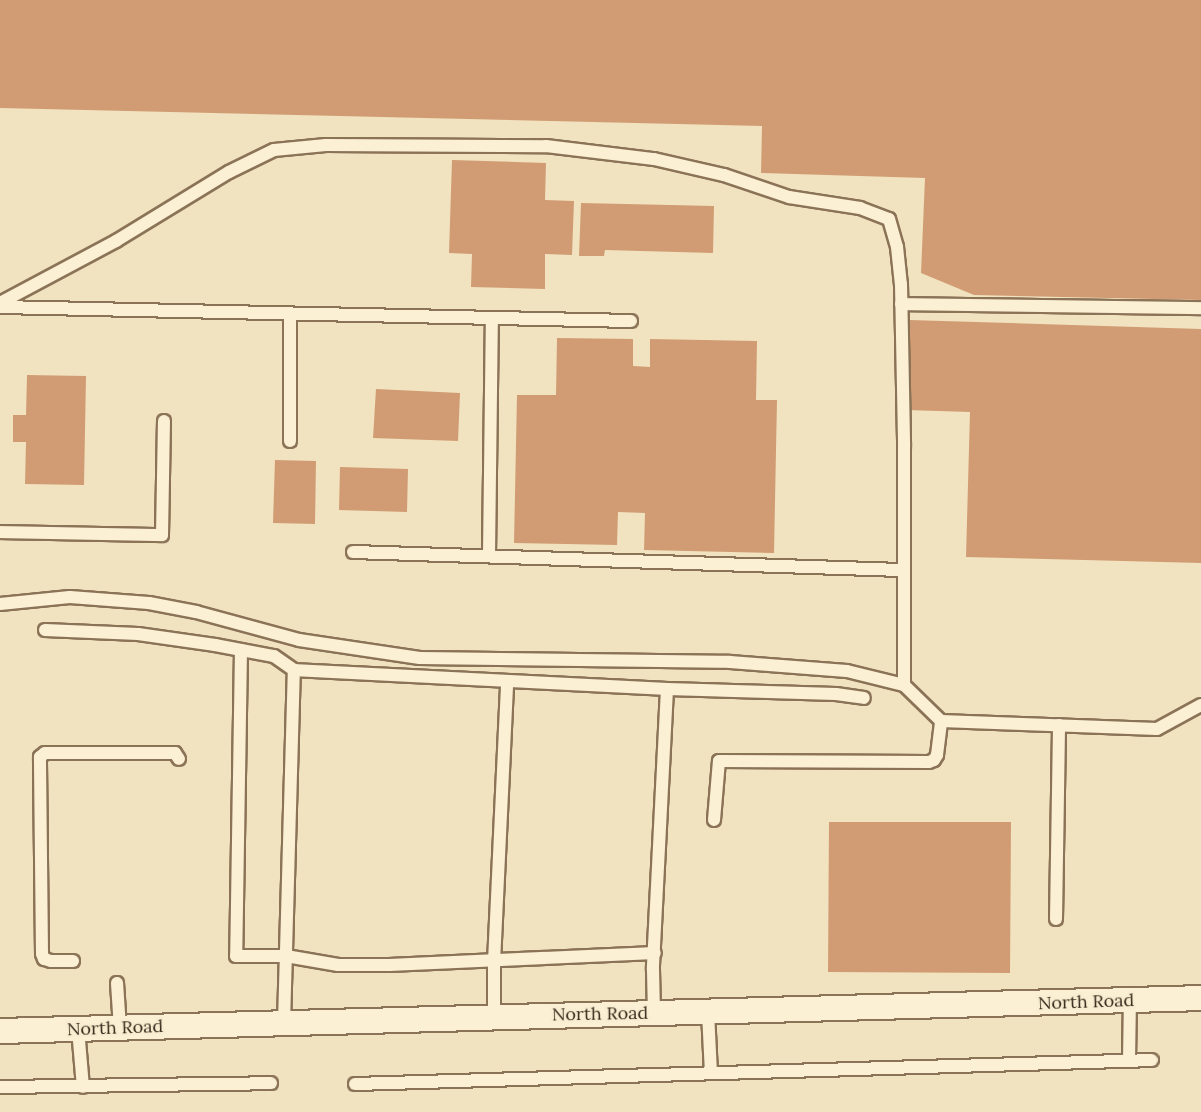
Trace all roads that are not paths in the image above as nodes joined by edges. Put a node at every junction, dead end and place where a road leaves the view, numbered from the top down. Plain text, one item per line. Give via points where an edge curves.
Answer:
1 (901, 304) junction
2 (0, 305) edge
3 (1201, 308) edge
4 (290, 314) junction
5 (492, 319) junction
6 (631, 321) dead end
7 (164, 421) dead end
8 (290, 441) dead end
9 (0, 532) edge
10 (353, 552) dead end
11 (489, 554) junction
12 (902, 570) junction
13 (0, 604) edge
14 (45, 630) dead end
15 (241, 650) junction
16 (294, 670) junction
17 (507, 682) junction
18 (904, 685) junction
19 (668, 689) junction
20 (864, 698) dead end
21 (1201, 705) edge
22 (941, 721) junction
23 (1059, 725) junction
24 (179, 759) dead end
25 (714, 820) dead end
26 (1056, 919) dead end
27 (656, 953) junction
28 (286, 956) junction
29 (73, 961) dead end
30 (494, 962) junction
31 (117, 983) dead end
32 (1201, 998) edge
33 (1130, 1000) junction
34 (708, 1012) junction
35 (654, 1013) junction
36 (494, 1017) junction
37 (284, 1023) junction
38 (120, 1028) junction
39 (78, 1029) junction
40 (0, 1031) edge
41 (1129, 1060) junction
42 (1152, 1060) dead end
43 (711, 1073) junction
44 (271, 1083) dead end
45 (355, 1084) dead end
46 (0, 1087) edge
47 (83, 1087) junction

1 - 2 lane via 897,247 889,219 860,208 789,197 724,175 654,159 546,146 338,145 274,150 229,172
1 - 3 lane
1 - 12 lane
2 - 4 lane
4 - 5 lane
4 - 8 lane
5 - 6 lane
5 - 11 lane
7 - 9 lane via 162,535
10 - 11 lane
11 - 12 lane
12 - 18 lane
13 - 18 lane via 70,597 149,603 299,640 420,658 730,662 847,671
14 - 15 lane via 138,634
15 - 16 lane via 274,656
15 - 28 lane via 236,956
16 - 17 lane
16 - 28 lane
17 - 19 lane
17 - 30 lane
18 - 22 lane
19 - 20 lane
19 - 27 lane
21 - 23 lane via 1157,729
22 - 23 lane
22 - 25 lane via 937,754 929,762 719,761
23 - 26 lane
24 - 29 lane via 175,753 45,753 40,757 42,954 51,961
27 - 30 lane
27 - 35 lane
28 - 30 lane via 338,965
28 - 37 lane
30 - 36 lane
31 - 38 lane
32 - 33 street, North Road
33 - 34 street, North Road
33 - 41 lane
34 - 35 street, North Road
34 - 43 lane
35 - 36 street, North Road
36 - 37 street, North Road
37 - 38 street, North Road
38 - 39 street, North Road
39 - 40 street, North Road
39 - 47 lane
41 - 42 lane
41 - 43 lane
43 - 45 lane
44 - 47 lane
46 - 47 lane

